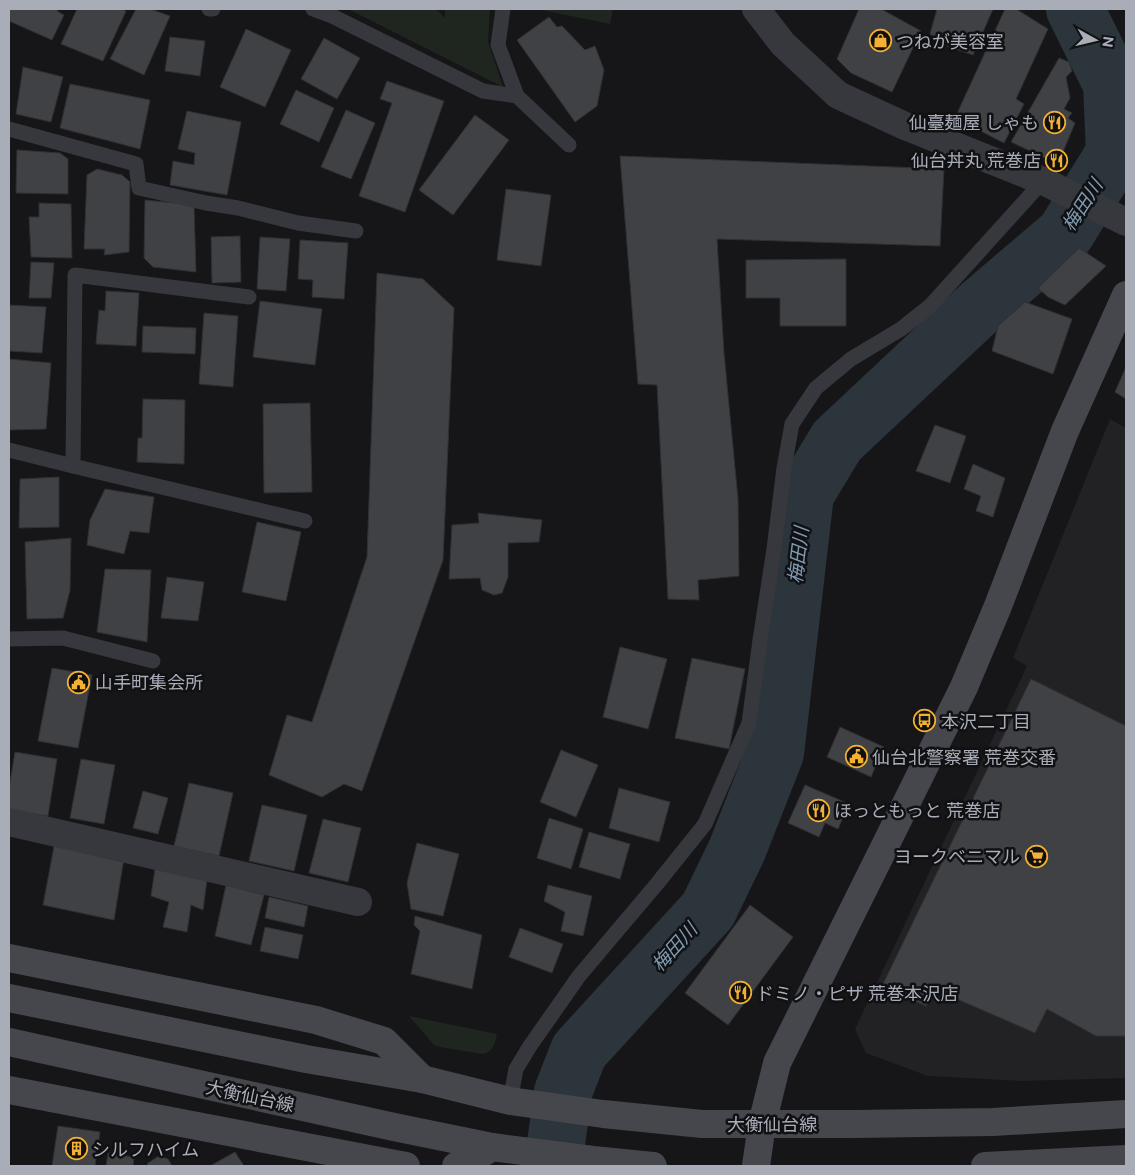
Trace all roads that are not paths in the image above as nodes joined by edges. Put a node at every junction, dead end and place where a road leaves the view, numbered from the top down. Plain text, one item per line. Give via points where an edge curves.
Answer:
1 (209, 9) edge
2 (213, 9) edge
3 (313, 9) edge
4 (503, 9) edge
5 (756, 9) edge
6 (516, 96) junction
7 (9, 129) edge
8 (569, 145) dead end
9 (1044, 181) junction
10 (1117, 218) edge
11 (356, 231) dead end
12 (1126, 295) edge
13 (249, 297) dead end
14 (9, 450) edge
15 (73, 466) junction
16 (306, 520) dead end
17 (9, 639) edge
18 (153, 661) dead end
19 (9, 822) edge
20 (358, 902) dead end
21 (9, 958) edge
22 (9, 998) edge
23 (9, 1042) edge
24 (422, 1079) junction
25 (9, 1090) edge
26 (521, 1102) junction
27 (1126, 1114) edge
28 (762, 1124) junction
29 (508, 1153) edge
30 (1126, 1159) edge
31 (406, 1166) edge
32 (456, 1166) edge
33 (653, 1166) edge
34 (756, 1166) edge
35 (985, 1166) edge

1 - 2 lane
3 - 6 lane via 483,91
4 - 6 lane via 498,45
5 - 9 street via 782,44 838,95 905,126
6 - 8 lane
7 - 11 lane via 136,164 139,188 298,223
9 - 10 street
9 - 26 lane via 930,306 901,329 852,359 816,388 792,424 749,723 705,824 579,976 516,1069
12 - 28 main road via 1065,431 964,688 777,1063
13 - 15 lane via 75,275
14 - 15 lane
15 - 16 lane
17 - 18 lane via 63,638
19 - 20 street
21 - 24 main road via 316,1020 384,1041
22 - 24 main road, 大衡仙台線 via 306,1059
23 - 29 main road, 大衡仙台線
24 - 26 main road, 大衡仙台線
25 - 31 main road
26 - 28 main road, 大衡仙台線 via 702,1124
27 - 28 main road, 大衡仙台線 via 993,1122
28 - 34 main road
29 - 32 main road
29 - 33 main road, 大衡仙台線
30 - 35 main road

